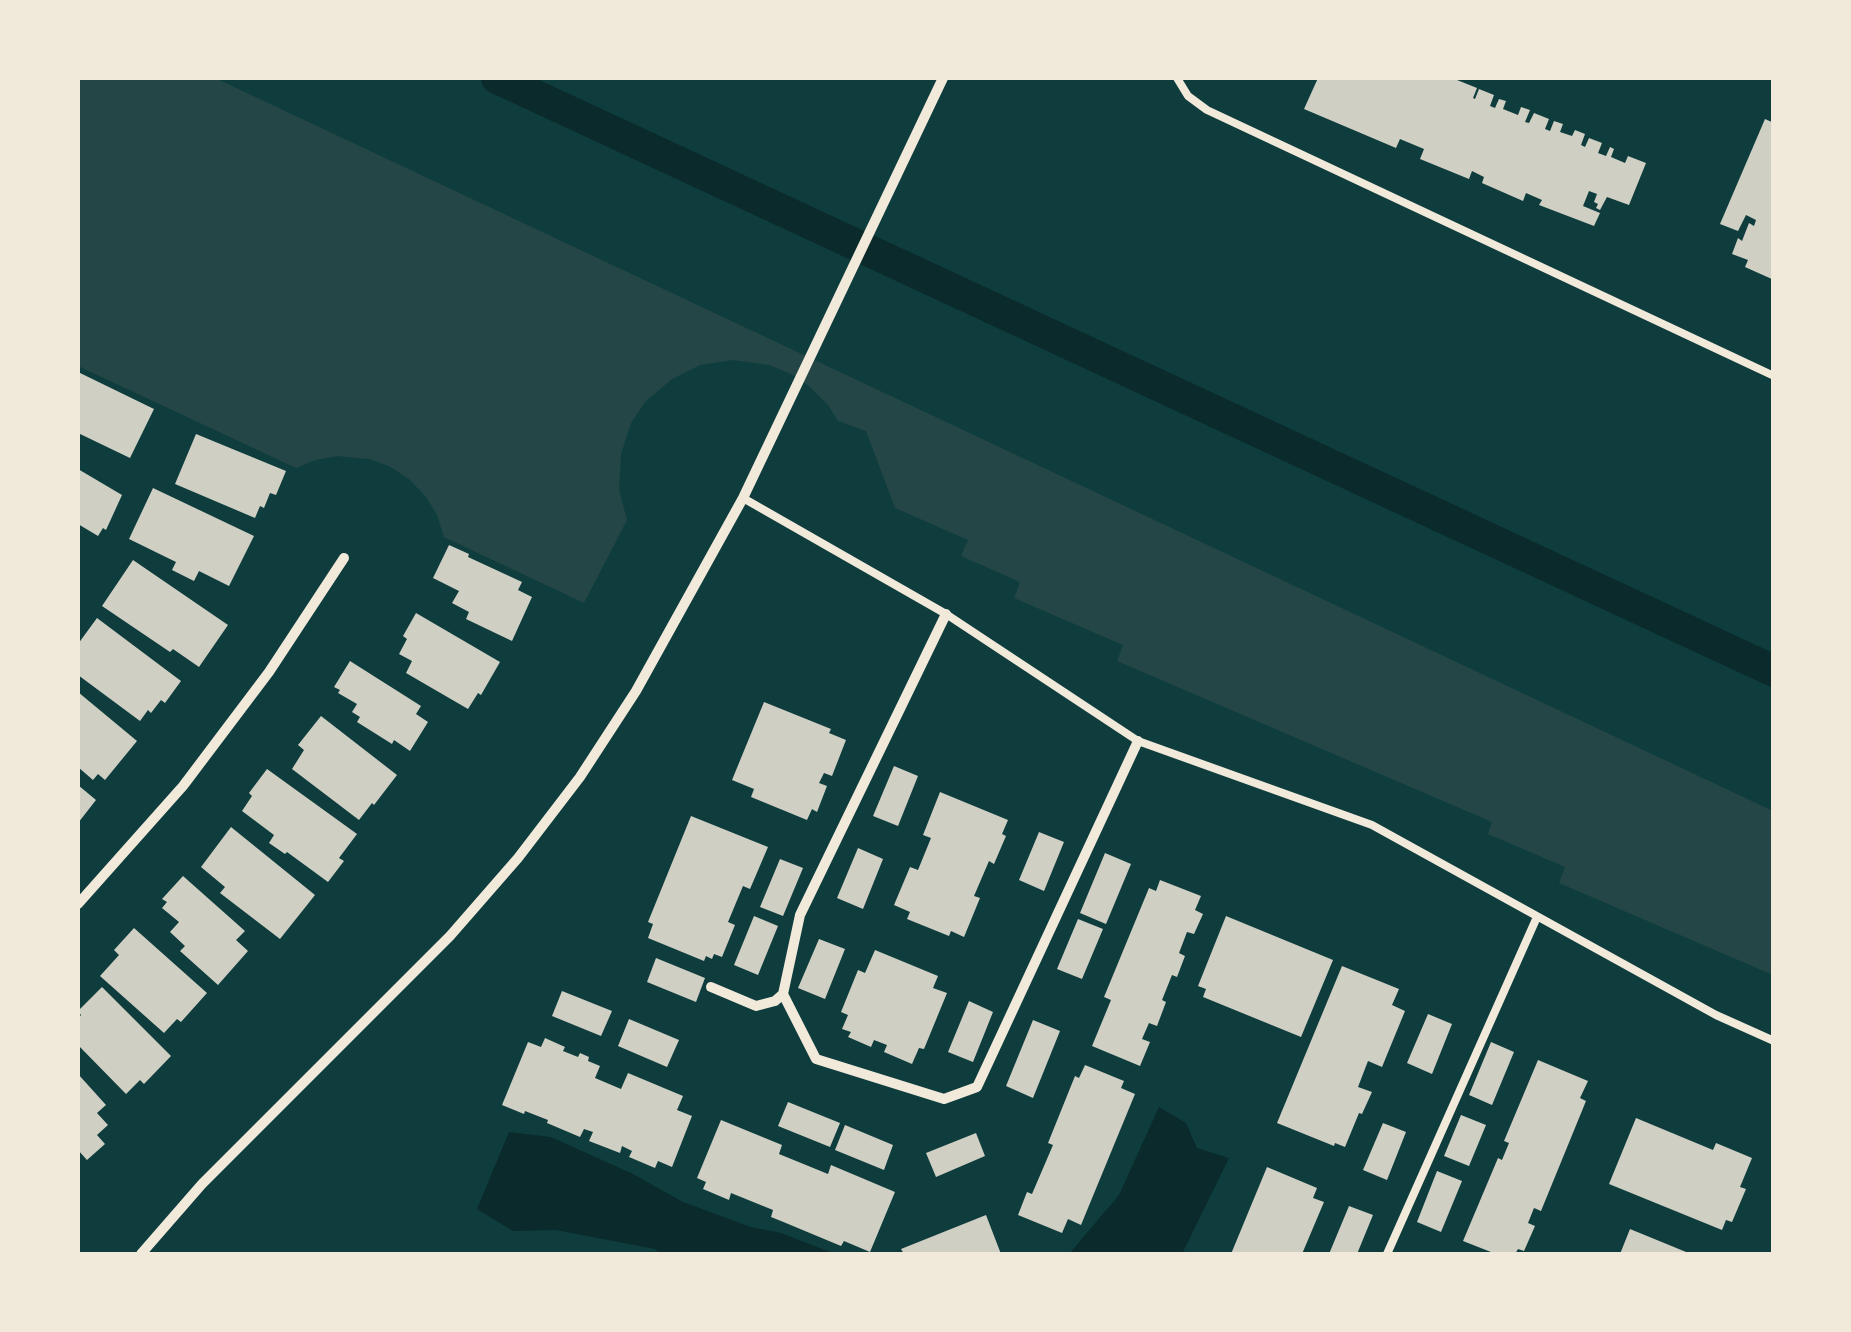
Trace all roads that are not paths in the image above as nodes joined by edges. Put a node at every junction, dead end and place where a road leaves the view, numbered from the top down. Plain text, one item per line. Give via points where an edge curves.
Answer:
1 (943, 78) edge
2 (1177, 78) edge
3 (1774, 376) edge
4 (743, 498) junction
5 (344, 558) dead end
6 (946, 614) junction
7 (1138, 741) junction
8 (78, 904) edge
9 (1537, 917) junction
10 (711, 987) dead end
11 (782, 994) junction
12 (1774, 1041) edge
13 (141, 1254) edge
14 (1387, 1254) edge

1 - 4 street
2 - 3 lane via 1207,110
4 - 6 lane
4 - 13 street via 636,691 518,858
5 - 8 street via 183,786
6 - 7 lane
6 - 11 street via 800,914
7 - 9 lane via 1372,825
7 - 11 street via 977,1087 944,1099 816,1058
9 - 12 lane
9 - 14 lane
10 - 11 street via 756,1006

